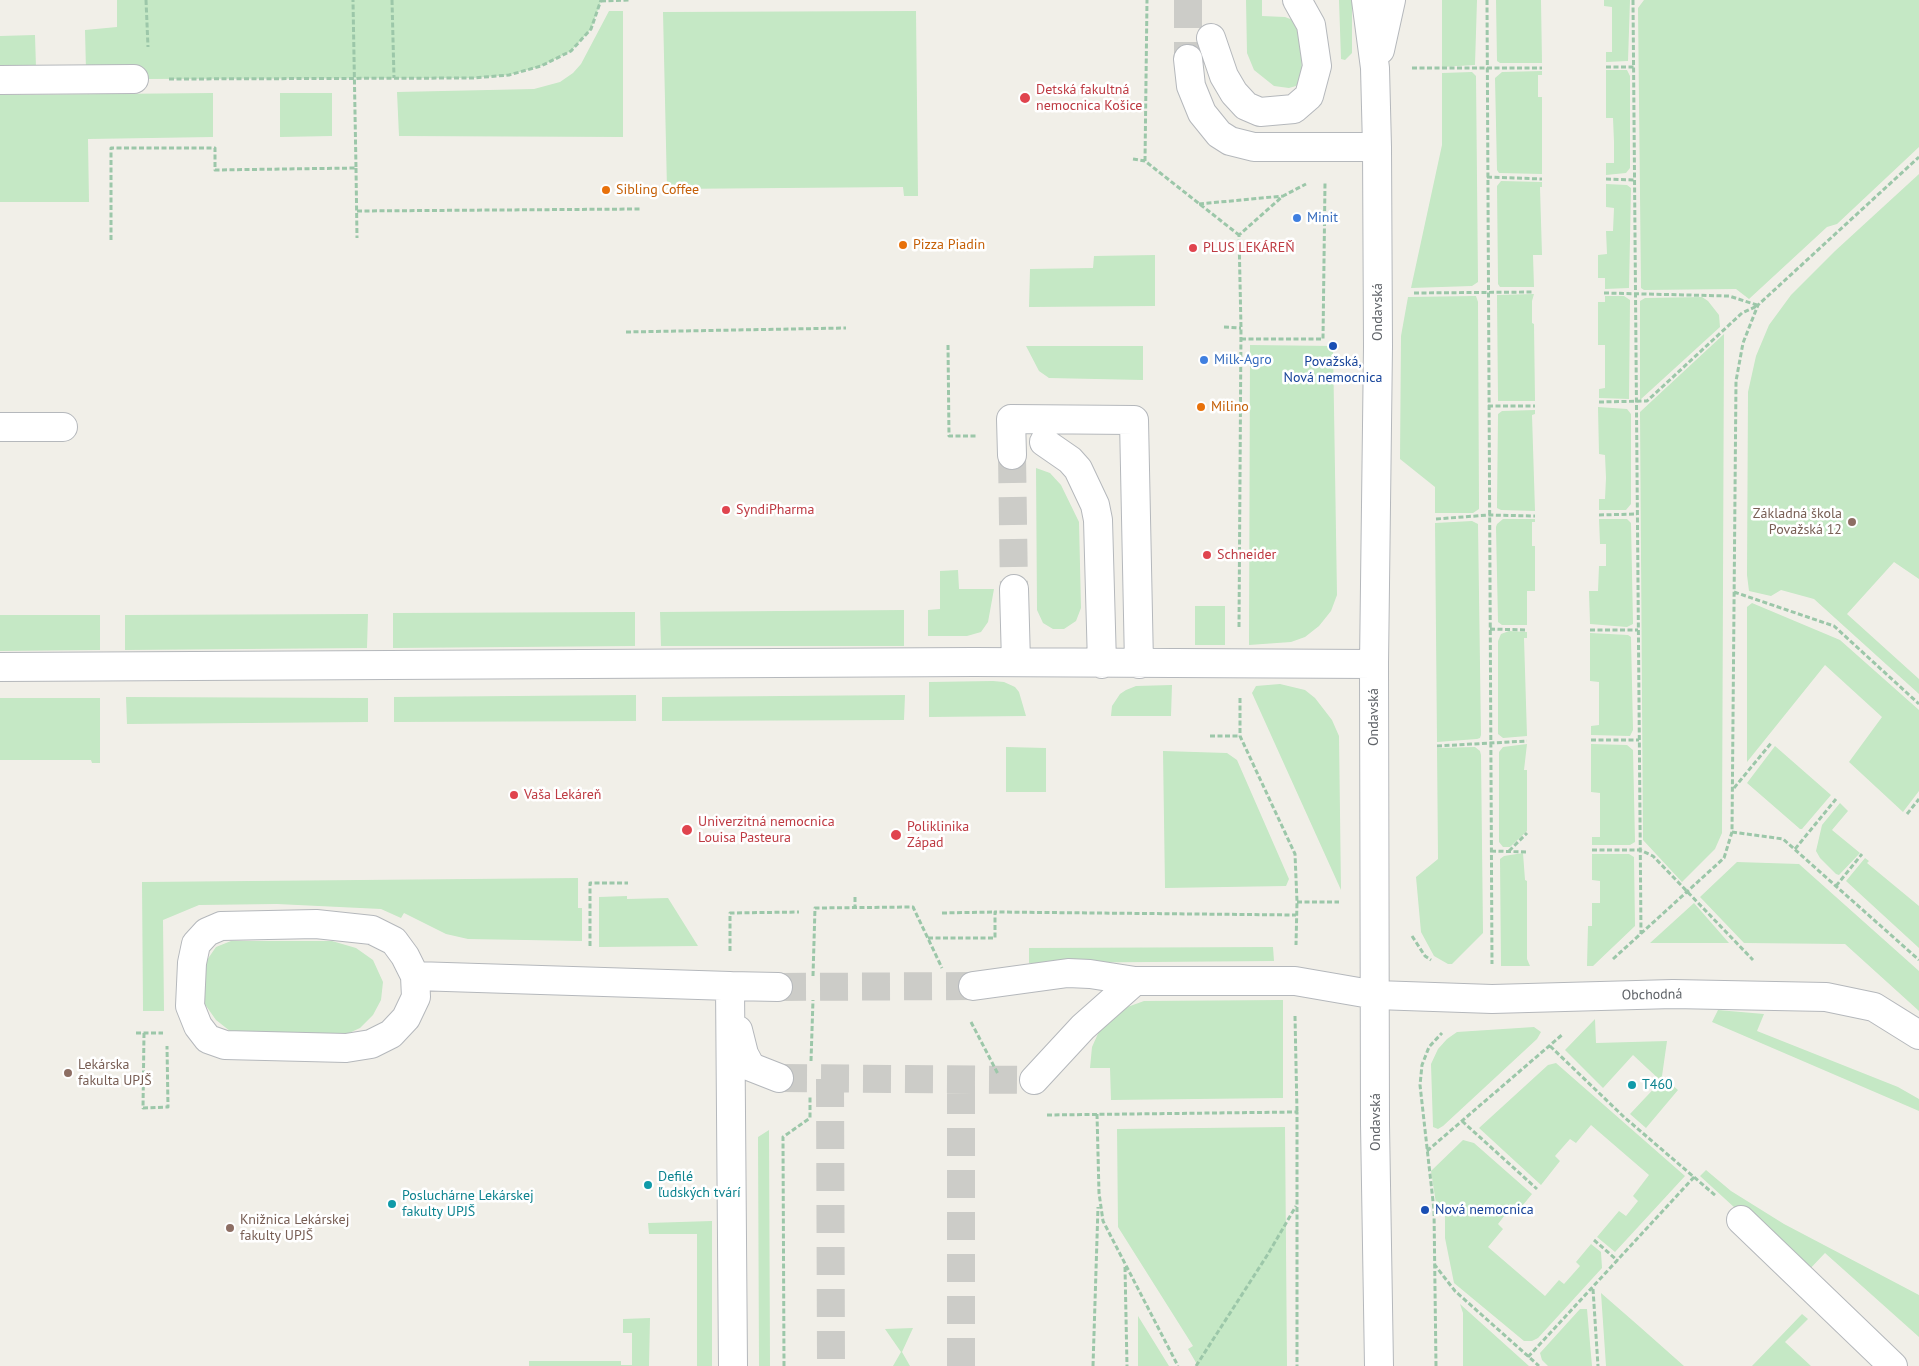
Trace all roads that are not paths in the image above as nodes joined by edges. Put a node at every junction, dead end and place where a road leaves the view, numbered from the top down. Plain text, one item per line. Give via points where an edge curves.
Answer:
1 (1297, 0) edge
2 (1366, 0) edge
3 (1390, 0) edge
4 (1211, 38) tunnel mouth
5 (1188, 59) tunnel mouth
6 (1376, 68) junction
7 (142, 79) road end
8 (0, 80) edge
9 (1377, 147) junction
10 (0, 427) edge
11 (63, 427) dead end
12 (1044, 442) dead end
13 (1012, 445) tunnel mouth
14 (1014, 589) tunnel mouth
15 (1016, 662) junction
16 (1102, 664) junction
17 (1139, 664) junction
18 (1374, 664) junction
19 (0, 667) edge
20 (415, 976) junction
21 (1135, 981) junction
22 (730, 986) junction
23 (973, 986) tunnel mouth
24 (1376, 995) junction
25 (1919, 1035) edge
26 (730, 1078) junction
27 (1034, 1080) dead end
28 (1741, 1220) dead end
29 (732, 1366) edge
30 (1379, 1366) edge
31 (1893, 1366) edge

1 - 4 street via 1311,25 1317,66 1309,96 1294,109 1260,112 1246,106 1224,76
2 - 6 street, Ondavská
3 - 6 street, Ondavská
5 - 9 street via 1191,86 1198,104 1219,134 1242,145 1324,160
6 - 9 street, Ondavská
7 - 8 street
9 - 18 street, Ondavská
10 - 11 street
12 - 16 street via 1078,469 1098,520
13 - 17 street via 1011,419 1134,420
14 - 15 street
15 - 16 street
15 - 19 street
16 - 17 street
17 - 18 street
18 - 24 street, Ondavská
20 - 20 street via 394,941 372,930 316,924 221,926 207,932 196,944 190,1006 198,1026 208,1039 225,1046 346,1048 371,1044 391,1034 406,1018 416,997
20 - 22 street
21 - 23 street, Obchodná via 1068,974
21 - 24 street, Obchodná via 1295,981
21 - 27 street via 1082,1027
22 - 26 street
22 - 26 street via 778,987 759,992 745,1002 738,1020 738,1039 751,1067 780,1078
24 - 25 street, Obchodná via 1492,999 1673,994 1826,997 1874,1007
24 - 30 street, Ondavská
26 - 29 street
28 - 31 street

